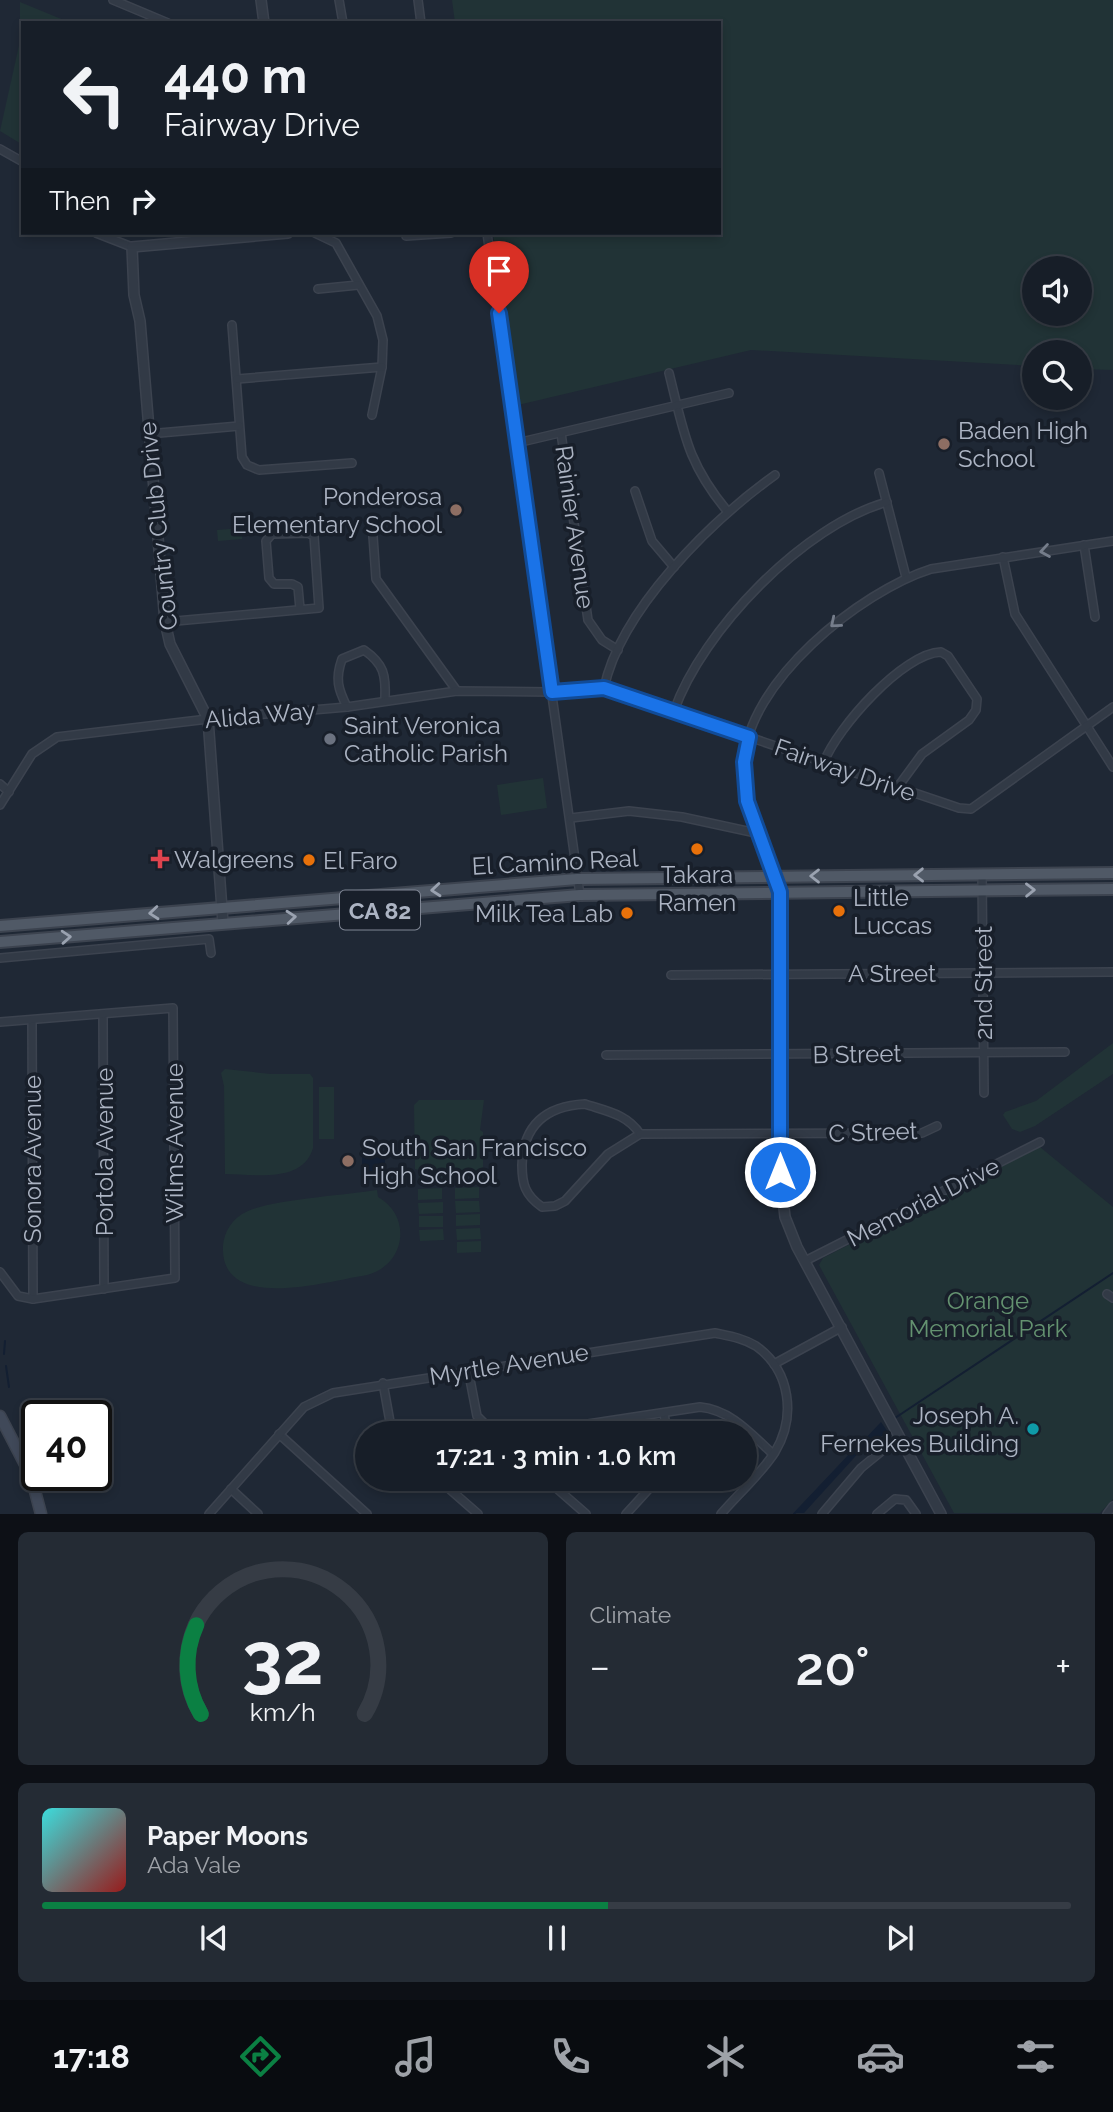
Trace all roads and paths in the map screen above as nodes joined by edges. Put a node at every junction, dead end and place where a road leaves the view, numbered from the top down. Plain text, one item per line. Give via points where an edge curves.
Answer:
1 (113, 0) edge
2 (261, 0) edge
3 (339, 0) edge
4 (418, 0) edge
5 (163, 21) edge
6 (264, 21) edge
7 (343, 21) edge
8 (421, 21) edge
9 (0, 149) edge
10 (21, 161) edge
11 (101, 235) edge
12 (242, 235) edge
13 (319, 235) edge
14 (487, 235) edge
15 (196, 237) edge
16 (132, 247) junction
17 (358, 285) junction
18 (318, 289) dead end
19 (232, 326) dead end
20 (382, 367) junction
21 (669, 373) dead end
22 (237, 379) junction
23 (729, 393) dead end
24 (677, 406) junction
25 (372, 415) dead end
26 (239, 426) junction
27 (148, 433) junction
28 (561, 433) junction
29 (517, 443) junction
30 (352, 463) dead end
31 (880, 472) dead end
32 (775, 475) dead end
33 (635, 491) dead end
34 (887, 502) junction
35 (729, 512) junction
36 (372, 522) dead end
37 (1113, 541) edge
38 (1084, 545) junction
39 (1003, 557) junction
40 (674, 567) junction
41 (906, 577) junction
42 (300, 609) junction
43 (1095, 617) dead end
44 (165, 622) junction
45 (618, 650) junction
46 (604, 688) junction
47 (457, 691) junction
48 (552, 692) junction
49 (385, 699) junction
50 (347, 707) junction
51 (1113, 707) edge
52 (674, 711) junction
53 (208, 719) junction
54 (1088, 726) junction
55 (749, 737) junction
56 (824, 762) junction
57 (1113, 767) edge
58 (0, 784) edge
59 (897, 788) junction
60 (9, 792) junction
61 (0, 805) edge
62 (571, 818) junction
63 (756, 834) junction
64 (1113, 873) edge
65 (982, 874) junction
66 (775, 876) junction
67 (577, 879) junction
68 (1113, 889) edge
69 (982, 890) junction
70 (780, 892) junction
71 (580, 895) junction
72 (222, 907) junction
73 (223, 923) junction
74 (0, 926) edge
75 (0, 942) edge
76 (211, 953) dead end
77 (0, 958) edge
78 (983, 972) junction
79 (1113, 972) edge
80 (778, 974) junction
81 (671, 975) dead end
82 (103, 1014) junction
83 (32, 1020) junction
84 (0, 1022) edge
85 (984, 1052) junction
86 (1065, 1052) dead end
87 (606, 1055) dead end
88 (778, 1055) junction
89 (984, 1093) dead end
90 (937, 1126) dead end
91 (639, 1133) junction
92 (780, 1134) junction
93 (1040, 1142) dead end
94 (806, 1261) junction
95 (0, 1272) edge
96 (104, 1289) junction
97 (33, 1299) junction
98 (842, 1327) junction
99 (774, 1364) junction
100 (468, 1369) junction
101 (383, 1383) junction
102 (664, 1413) junction
103 (0, 1416) edge
104 (390, 1421) edge
105 (482, 1421) edge
106 (609, 1421) edge
107 (665, 1421) edge
108 (897, 1433) junction
109 (279, 1434) junction
110 (773, 1454) junction
111 (231, 1489) junction
112 (452, 1491) edge
113 (560, 1491) edge
114 (647, 1491) edge
115 (1113, 1506) edge
116 (41, 1514) edge
117 (209, 1514) edge
118 (258, 1514) edge
119 (367, 1514) edge
120 (478, 1514) edge
121 (586, 1514) edge
122 (626, 1514) edge
123 (721, 1514) edge
124 (822, 1514) edge
125 (877, 1514) edge
126 (916, 1514) edge
127 (941, 1514) edge
128 (1107, 1514) edge

1 - 5 street
2 - 6 street
3 - 7 street
4 - 8 street
9 - 10 street
11 - 16 street
12 - 15 street
13 - 17 street via 336,243
14 - 29 street
15 - 16 street
16 - 27 street, Country Club Drive
17 - 18 street
17 - 20 street via 377,316 383,340
19 - 22 street
20 - 22 street
20 - 25 street
21 - 24 street
22 - 26 street
23 - 24 street
24 - 28 street
24 - 35 street via 697,471
26 - 27 street
26 - 30 street via 242,457 250,468
27 - 44 street, Country Club Drive
28 - 29 street
28 - 45 street, Rainier Avenue via 588,620 602,640
29 - 48 street
31 - 34 street
32 - 35 street
33 - 40 street via 652,541
34 - 41 street
34 - 52 street via 809,544 737,608 698,661
35 - 40 street
36 - 47 street via 376,579
37 - 38 street
38 -> 39 street
38 - 43 street
39 - 41 street
39 - 54 street via 1015,614
40 - 45 street
41 -> 55 street via 855,607 810,646 773,690
42 - 42 street via 319,608 314,536 270,535 266,541 269,578 274,584 298,587
42 - 44 street
44 - 53 street, Country Club Drive via 170,644
45 - 46 street
46 - 48 street, Fairway Drive
46 - 52 street, Fairway Drive
47 - 48 street, Alida Way
47 - 49 street, Alida Way
48 - 62 street
49 - 50 street, Alida Way
49 - 50 street via 385,672 364,650 342,659 337,674
50 - 53 street, Alida Way
51 - 54 street, Fairway Drive
52 - 55 street, Fairway Drive
53 - 60 street, Alida Way via 57,737 32,754
53 - 72 street, Country Club Drive
54 - 57 street
54 - 59 street, Fairway Drive via 971,809
55 - 56 street, Fairway Drive
55 - 63 street via 744,762
56 - 59 street, Fairway Drive
56 - 59 street via 844,727 872,695 913,664 942,652 977,699 976,710 922,754
58 - 60 street
60 - 61 street, Alida Way
62 - 63 street via 629,811
62 - 67 street
63 - 66 street
64 - 65 main road, El Camino Real / CA 82
65 -> 66 main road, El Camino Real / CA 82
65 - 69 street, 2nd Street
66 - 67 main road, El Camino Real / CA 82
66 - 70 street
67 - 71 street
67 -> 72 main road, El Camino Real / CA 82
69 -> 68 main road, El Camino Real / CA 82
69 - 70 main road, El Camino Real / CA 82
69 - 78 street, 2nd Street
70 - 71 main road, El Camino Real / CA 82
70 - 80 street
73 -> 71 main road, El Camino Real / CA 82
72 - 73 street, Country Club Drive
72 -> 74 main road, El Camino Real / CA 82
75 -> 73 main road, El Camino Real / CA 82
76 - 77 street via 209,939
78 - 79 street, A Street
78 - 80 street, A Street
78 - 85 street, 2nd Street
80 - 81 street, A Street
80 - 88 street
82 - 83 street
82 - 96 street, Portola Avenue
82 - 96 street, Wilms Avenue via 173,1008 175,1278
83 - 84 street
83 - 97 street, Sonora Avenue
85 - 86 street, B Street
85 - 88 street, B Street
85 - 89 street, 2nd Street
87 - 88 street, B Street
88 - 92 street
90 - 92 street, C Street via 922,1133
91 - 91 street via 608,1154 565,1201 542,1207 527,1194 522,1182 523,1144 556,1108 585,1104 620,1115
91 - 92 street, C Street
92 - 94 street via 785,1217
93 - 94 street, Memorial Drive
94 - 98 street
95 - 97 street via 19,1296
96 - 97 street
98 - 99 street
98 - 108 street
99 - 100 street, Myrtle Avenue via 756,1346 715,1333
99 - 110 street via 785,1387 788,1410 783,1437
100 - 101 street, Myrtle Avenue
100 - 105 street via 477,1416
101 - 104 street
101 - 109 street, Myrtle Avenue via 333,1393 304,1407
102 - 106 street
102 - 107 street
102 - 110 street via 716,1409
103 - 116 main road via 30,1476
108 - 124 street
108 - 127 street
109 - 111 street, Myrtle Avenue
109 - 119 street
110 - 123 street
111 - 117 street, Myrtle Avenue
111 - 118 street
112 - 120 street
113 - 121 street
114 - 122 street
115 - 128 street
125 - 126 street via 895,1499 906,1500

